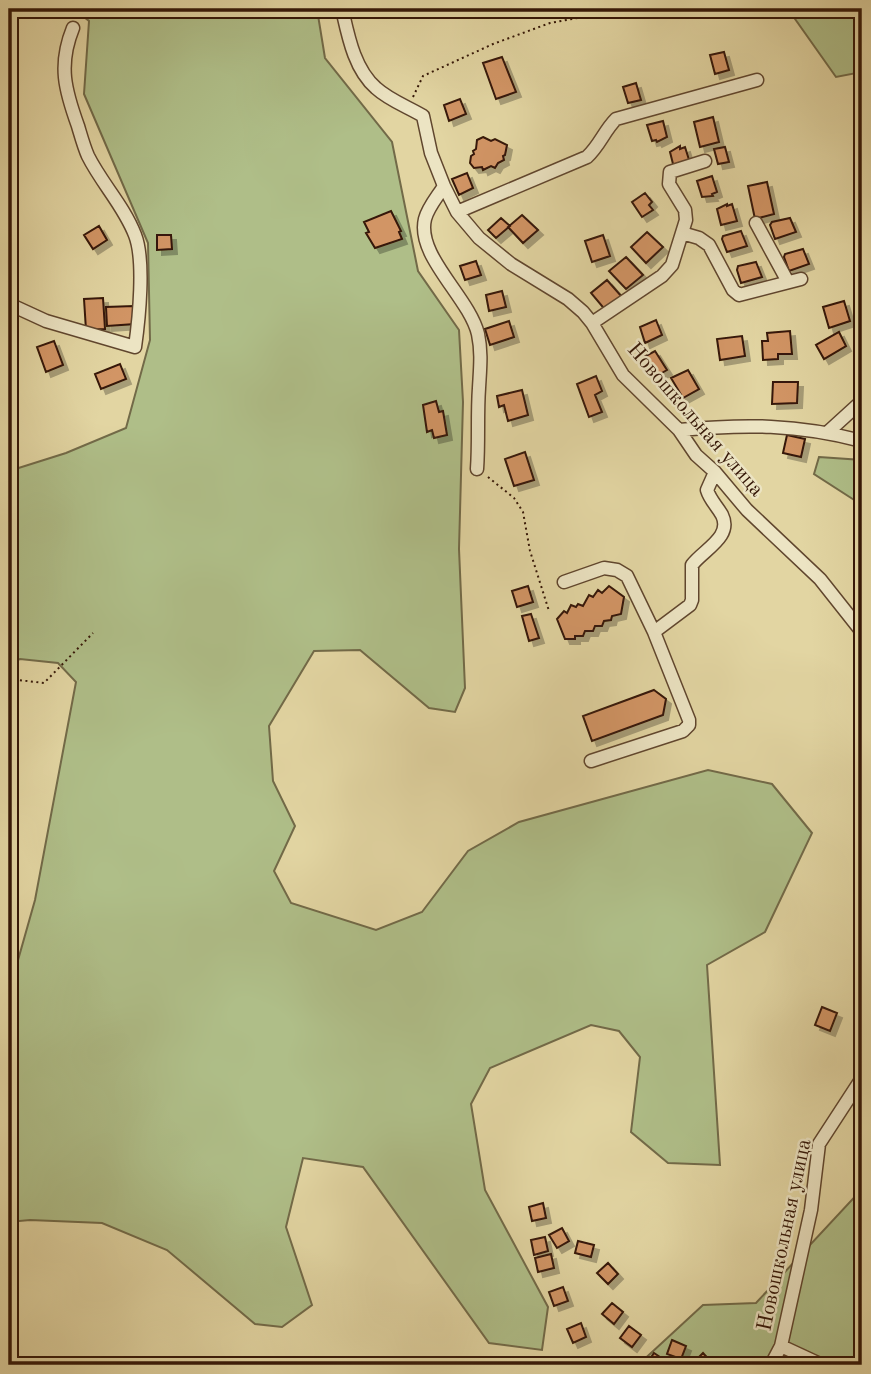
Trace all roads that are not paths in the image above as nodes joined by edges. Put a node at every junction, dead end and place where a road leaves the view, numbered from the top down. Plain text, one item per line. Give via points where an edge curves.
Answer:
1 (342, 9) edge
2 (74, 28) dead end
3 (757, 80) dead end
4 (705, 161) dead end
5 (444, 186) junction
6 (457, 212) junction
7 (756, 223) dead end
8 (682, 233) junction
9 (9, 304) edge
10 (592, 323) junction
11 (862, 401) edge
12 (679, 430) junction
13 (828, 432) junction
14 (862, 441) edge
15 (477, 469) road end
16 (715, 472) junction
17 (564, 582) dead end
18 (654, 632) junction
19 (862, 632) edge
20 (591, 761) dead end
21 (862, 1079) edge
22 (781, 1346) junction
23 (771, 1365) edge
24 (822, 1365) edge

1 - 5 street, Новошкольная улица via 363,73 375,88 423,116
2 - 9 street via 63,68 68,99 88,156 136,237 135,347 46,321
3 - 6 street via 616,119 587,156
4 - 8 street via 670,172 668,178 685,210
5 - 6 street, Новошкольная улица
5 - 15 street via 425,218 424,233 437,266 474,321 478,337 482,366
6 - 10 street, Новошкольная улица via 478,238 568,299
7 - 8 street via 794,280 739,295 709,245
8 - 10 street via 672,265 662,276
10 - 12 street, Новошкольная улица via 623,375
11 - 13 street
12 - 13 street via 740,425
12 - 16 street, Новошкольная улица
13 - 14 street
16 - 18 street via 707,491 723,517 723,534 692,565 690,605
16 - 19 street, Новошкольная улица via 747,510 820,579
17 - 18 street via 604,568 617,570 627,576
18 - 20 street via 689,725 683,731
21 - 22 street, Новошкольная улица via 820,1144 811,1210
22 - 23 street, Новошкольная улица
22 - 24 street

